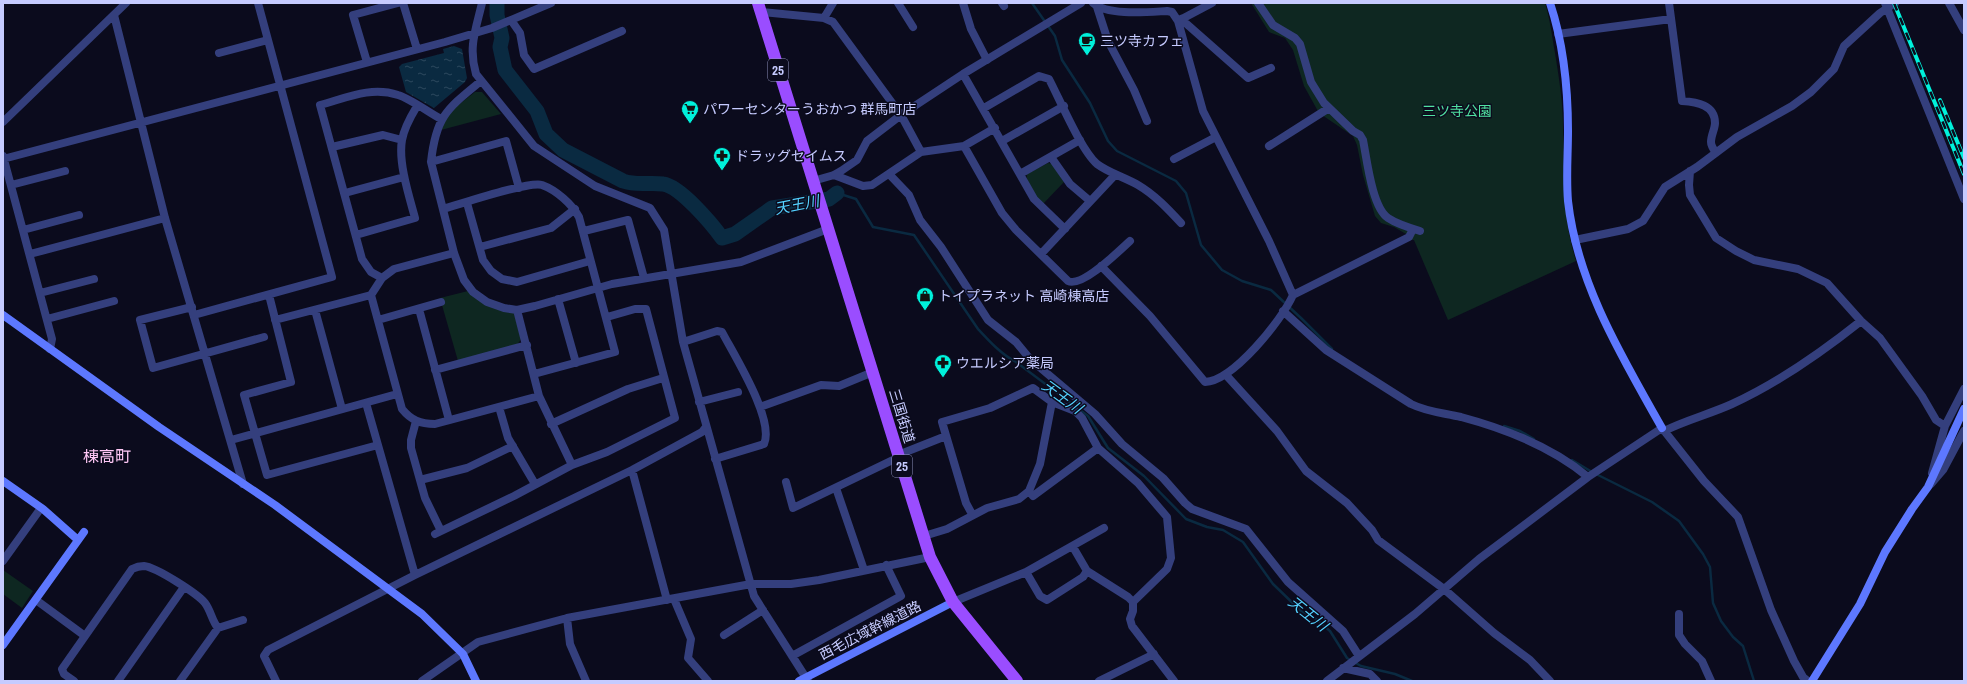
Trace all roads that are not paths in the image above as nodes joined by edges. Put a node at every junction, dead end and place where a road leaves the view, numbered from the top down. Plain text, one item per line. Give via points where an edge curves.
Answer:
1 (258, 3) edge
2 (398, 3) edge
3 (402, 3) edge
4 (482, 3) edge
5 (551, 3) edge
6 (833, 3) edge
7 (898, 3) edge
8 (963, 3) edge
9 (1081, 3) edge
10 (1212, 3) edge
11 (1258, 3) edge
12 (1550, 3) edge
13 (1669, 3) edge
14 (1895, 3) edge
15 (1949, 3) edge
16 (127, 4) edge
17 (1095, 5) edge
18 (757, 6) edge
19 (1886, 6) edge
20 (114, 15) junction
21 (824, 18) junction
22 (1671, 19) junction
23 (1179, 20) junction
24 (508, 22) junction
25 (913, 27) dead end
26 (1964, 30) edge
27 (622, 31) dead end
28 (475, 32) junction
29 (1558, 34) junction
30 (268, 40) junction
31 (417, 49) junction
32 (219, 53) dead end
33 (987, 60) junction
34 (366, 62) junction
35 (1271, 68) dead end
36 (963, 74) junction
37 (481, 81) junction
38 (281, 84) junction
39 (417, 106) junction
40 (1064, 106) junction
41 (984, 108) junction
42 (1329, 108) junction
43 (901, 115) junction
44 (441, 119) junction
45 (1147, 121) dead end
46 (3, 122) edge
47 (142, 122) junction
48 (995, 128) junction
49 (1216, 137) junction
50 (402, 140) junction
51 (1080, 140) junction
52 (1002, 141) junction
53 (964, 146) junction
54 (1269, 146) dead end
55 (332, 147) junction
56 (921, 152) junction
57 (1716, 153) junction
58 (1051, 157) junction
59 (3, 158) edge
60 (1174, 158) dead end
61 (431, 162) junction
62 (65, 171) dead end
63 (1690, 171) junction
64 (889, 174) junction
65 (1020, 174) junction
66 (834, 175) junction
67 (1115, 175) junction
68 (404, 176) junction
69 (813, 181) junction
70 (11, 185) junction
71 (519, 188) junction
72 (345, 192) junction
73 (1964, 199) edge
74 (1090, 201) junction
75 (467, 203) junction
76 (443, 209) junction
77 (575, 209) junction
78 (79, 215) dead end
79 (165, 218) junction
80 (1181, 223) dead end
81 (828, 229) junction
82 (1065, 229) junction
83 (23, 230) junction
84 (584, 231) junction
85 (356, 234) junction
86 (1575, 240) junction
87 (1130, 241) dead end
88 (480, 247) junction
89 (454, 253) junction
90 (30, 254) junction
91 (1041, 254) junction
92 (590, 261) junction
93 (1101, 266) junction
94 (671, 274) junction
95 (382, 278) junction
96 (644, 278) junction
97 (94, 279) dead end
98 (598, 287) junction
99 (40, 293) junction
100 (269, 295) junction
101 (371, 295) junction
102 (1293, 295) junction
103 (558, 299) junction
104 (114, 300) dead end
105 (441, 302) dead end
106 (419, 309) junction
107 (315, 310) junction
108 (517, 310) junction
109 (193, 311) junction
110 (1283, 311) junction
111 (3, 315) edge
112 (607, 317) junction
113 (47, 318) junction
114 (275, 320) junction
115 (378, 320) junction
116 (1861, 321) junction
117 (264, 337) dead end
118 (683, 342) junction
119 (527, 345) junction
120 (50, 348) junction
121 (204, 354) junction
122 (576, 363) junction
123 (436, 370) junction
124 (872, 372) junction
125 (534, 374) junction
126 (1226, 375) junction
127 (663, 378) junction
128 (1964, 389) edge
129 (738, 392) dead end
130 (397, 394) junction
131 (540, 396) junction
132 (699, 402) junction
133 (1052, 402) junction
134 (366, 403) junction
135 (499, 407) junction
136 (760, 407) junction
137 (342, 409) junction
138 (1964, 409) edge
139 (449, 420) junction
140 (416, 421) junction
141 (551, 424) junction
142 (1945, 426) junction
143 (706, 427) junction
144 (1663, 430) junction
145 (1964, 431) edge
146 (255, 434) junction
147 (946, 436) junction
148 (231, 440) junction
149 (378, 445) junction
150 (513, 446) junction
151 (1098, 448) junction
152 (898, 456) junction
153 (715, 459) junction
154 (572, 465) junction
155 (632, 470) junction
156 (1588, 477) junction
157 (3, 480) edge
158 (420, 480) junction
159 (786, 482) dead end
160 (243, 484) junction
161 (535, 484) junction
162 (1928, 487) junction
163 (836, 488) junction
164 (1029, 491) junction
165 (41, 508) junction
166 (972, 514) junction
167 (1104, 528) dead end
168 (84, 532) dead end
169 (924, 536) junction
170 (78, 540) junction
171 (1073, 547) junction
172 (930, 557) junction
173 (3, 561) edge
174 (886, 565) junction
175 (864, 570) junction
176 (1087, 571) junction
177 (1026, 572) junction
178 (415, 575) junction
179 (751, 584) junction
180 (184, 587) junction
181 (1444, 588) junction
182 (390, 590) junction
183 (36, 600) junction
184 (670, 600) junction
185 (953, 602) junction
186 (1133, 602) junction
187 (763, 610) junction
188 (1679, 614) dead end
189 (567, 618) junction
190 (243, 620) dead end
191 (218, 628) junction
192 (724, 635) dead end
193 (85, 636) junction
194 (3, 645) edge
195 (463, 654) junction
196 (1154, 654) junction
197 (792, 656) junction
198 (1359, 656) junction
199 (1343, 668) junction
200 (1336, 678) edge
201 (804, 680) edge
202 (74, 681) edge
203 (118, 681) edge
204 (180, 681) edge
205 (276, 681) edge
206 (422, 681) edge
207 (476, 681) edge
208 (586, 681) edge
209 (708, 681) edge
210 (1017, 681) edge
211 (1099, 681) edge
212 (1174, 681) edge
213 (1327, 681) edge
214 (1377, 681) edge
215 (1550, 681) edge
216 (1711, 681) edge
217 (1808, 681) edge
218 (1812, 681) edge

1 - 30 street
2 - 34 street via 353,15
3 - 31 street
4 - 28 street
5 - 24 street
6 - 21 street
7 - 25 street
8 - 33 street via 971,29
9 - 33 street
10 - 23 street
11 - 42 street via 1273,25 1295,38 1300,44 1311,82
12 - 29 street
13 - 22 street
14 - 19 street
15 - 26 street
16 - 20 street
17 - 23 street via 1138,12 1168,11
17 - 45 street via 1108,41
18 - 21 street
18 - 69 main road, 25
19 - 57 street via 1844,46 1834,70 1811,92
19 - 73 street
20 - 46 street
20 - 47 street
21 - 43 street via 833,22
22 - 29 street
22 - 57 street via 1682,101 1709,108 1714,117 1711,143
23 - 35 street via 1248,78
23 - 49 street via 1203,111
24 - 27 street via 520,33 524,55 534,69
24 - 28 street
28 - 31 street
28 - 37 street via 472,57 476,74
29 - 86 street via 1568,104 1568,200
30 - 32 street
30 - 38 street
31 - 34 street
33 - 36 street
34 - 38 street
36 - 41 street
36 - 43 street
37 - 44 street
37 - 94 street via 534,146 595,186 650,208 664,230
38 - 47 street
38 - 100 street via 332,277
39 - 44 street
39 - 50 street
39 - 55 street via 399,95 380,91 368,91 320,105
40 - 41 street via 1049,79 1039,76
40 - 51 street
40 - 52 street
41 - 48 street
42 - 54 street
42 - 102 street via 1363,140 1374,194 1385,215 1416,230 1409,237
43 - 56 street
43 - 66 street via 867,141 857,160
44 - 61 street via 433,144
47 - 59 street
47 - 79 street
48 - 52 street
48 - 53 street
49 - 60 street
49 - 102 street via 1269,241
50 - 55 street via 383,135
50 - 68 street
51 - 58 street
51 - 67 street via 1097,163
52 - 65 street
53 - 56 street
53 - 91 street via 1002,213
55 - 72 street
56 - 64 street
57 - 63 street
58 - 65 street
58 - 74 street via 1070,184
59 - 70 street
61 - 71 street via 506,142
61 - 76 street
62 - 70 street
63 - 86 street via 1665,187 1643,221 1637,225
63 - 116 street via 1690,195 1716,238 1736,252 1754,260 1798,269 1821,279
64 - 66 street via 872,185 863,186
64 - 198 street via 909,195 920,220 941,246 988,320 1095,414 1122,444 1163,478 1184,503 1192,509 1246,529 1288,582 1343,631
65 - 82 street via 1038,203
66 - 69 street
67 - 74 street
67 - 80 street via 1138,185 1154,196
68 - 72 street
68 - 85 street via 415,218
69 - 81 main road, 25
70 - 83 street
71 - 75 street
71 - 77 street via 541,185
72 - 85 street
74 - 82 street
75 - 76 street
75 - 88 street
76 - 89 street
77 - 84 street
77 - 88 street via 551,228
78 - 83 street
79 - 90 street
79 - 109 street
81 - 94 street via 741,262
81 - 124 main road, 三国街道 / 25
82 - 91 street
83 - 90 street
84 - 92 street
84 - 96 street via 628,220
85 - 95 street via 366,266
86 - 144 street via 1583,268 1608,330
87 - 93 street
88 - 92 street via 483,260 490,271 502,279 517,282
89 - 95 street via 394,269
89 - 108 street via 464,280 473,292 487,302
90 - 99 street
91 - 93 street via 1071,283 1079,282
92 - 98 street
93 - 126 street via 1150,316 1205,382
94 - 96 street
94 - 118 street
95 - 101 street
96 - 98 street
97 - 99 street
98 - 103 street
98 - 112 street
99 - 113 street
100 - 109 street
100 - 114 street
101 - 107 street
101 - 115 street
102 - 110 street
103 - 108 street
103 - 122 street
104 - 113 street
105 - 106 street
106 - 115 street
106 - 123 street
107 - 114 street
107 - 137 street
108 - 119 street
109 - 121 street
109 - 121 street via 140,320 153,368
110 - 126 street via 1250,353
110 - 156 street via 1326,350 1411,404 1424,410 1460,417 1517,435
111 - 120 street
112 - 122 street via 616,352
112 - 127 street via 635,309 646,309
113 - 120 street via 52,339
114 - 146 street via 291,382 244,395
115 - 130 street
116 - 142 street via 1880,338 1916,387 1936,420
116 - 144 street via 1779,378 1734,403
117 - 121 street
118 - 132 street
118 - 136 street via 717,331 722,332
119 - 123 street
119 - 125 street
120 - 160 street
121 - 148 street
122 - 125 street
123 - 139 street
124 - 136 street via 839,386 821,385
124 - 152 main road, 三国街道 / 25
125 - 131 street
126 - 181 street via 1277,431 1314,478 1347,503 1378,540
127 - 141 street via 628,389
127 - 154 street via 675,418 607,452
128 - 142 street
129 - 132 street
130 - 134 street
130 - 140 street via 402,409
131 - 135 street
131 - 141 street
132 - 143 street
133 - 147 street via 1033,388 990,408 942,422
133 - 151 street via 1075,411 1082,418
133 - 164 street via 1040,464
134 - 137 street
134 - 149 street
135 - 139 street
135 - 150 street via 508,438
136 - 153 street via 766,438 764,444
137 - 146 street
138 - 162 street
139 - 140 street via 435,424
140 - 158 street via 411,448
141 - 154 street
142 - 162 street
143 - 153 street
143 - 155 street via 702,432
144 - 156 street
144 - 217 street via 1704,481 1738,517 1771,610 1794,661
145 - 162 street via 1943,470
146 - 148 street
146 - 149 street via 267,475
147 - 152 street
147 - 166 street via 966,503
148 - 160 street
149 - 178 street
150 - 158 street via 467,468
150 - 161 street
151 - 164 street via 1033,496
151 - 186 street via 1138,483 1167,517 1170,565
152 - 163 street
152 - 169 main road, 三国街道 / 25
153 - 179 street
154 - 161 street
155 - 178 street
155 - 184 street
156 - 181 street
157 - 165 street
158 - 161 street via 438,533
159 - 163 street via 793,508
160 - 182 street
162 - 218 street via 1885,552 1860,604
163 - 175 street
164 - 166 street via 1018,499
165 - 170 street
165 - 173 street
166 - 169 street via 947,529
167 - 171 street
168 - 170 street
169 - 172 main road, 三国街道 / 25
170 - 183 street
171 - 176 street
171 - 177 street
172 - 174 street
172 - 185 main road, 三国街道 / 25
174 - 175 street
174 - 197 street via 901,596
175 - 179 street via 791,584
176 - 177 street via 1083,577 1046,600 1040,596
176 - 186 street
177 - 185 street
178 - 182 street
179 - 184 street
179 - 187 street via 754,596
180 - 191 street via 204,602
180 - 193 street via 154,569 145,566 132,569
180 - 203 street
181 - 198 street
181 - 215 street via 1498,637 1530,660
182 - 195 street via 422,614
182 - 205 street via 265,653 264,656
183 - 193 street
183 - 194 street
184 - 189 street
184 - 209 street via 691,639 688,658
185 - 201 street, 西毛広域幹線道路
185 - 210 main road, 三国街道 / 25
186 - 196 street via 1130,619 1132,626
187 - 192 street
187 - 197 street
188 - 216 street via 1680,635 1702,661
189 - 195 street via 478,642
189 - 208 street via 570,644
190 - 191 street
191 - 204 street
193 - 202 street via 62,669 64,674
195 - 206 street
195 - 207 street
196 - 211 street
196 - 212 street
197 - 201 street
198 - 199 street
199 - 200 street
199 - 214 street via 1370,674
200 - 213 street

